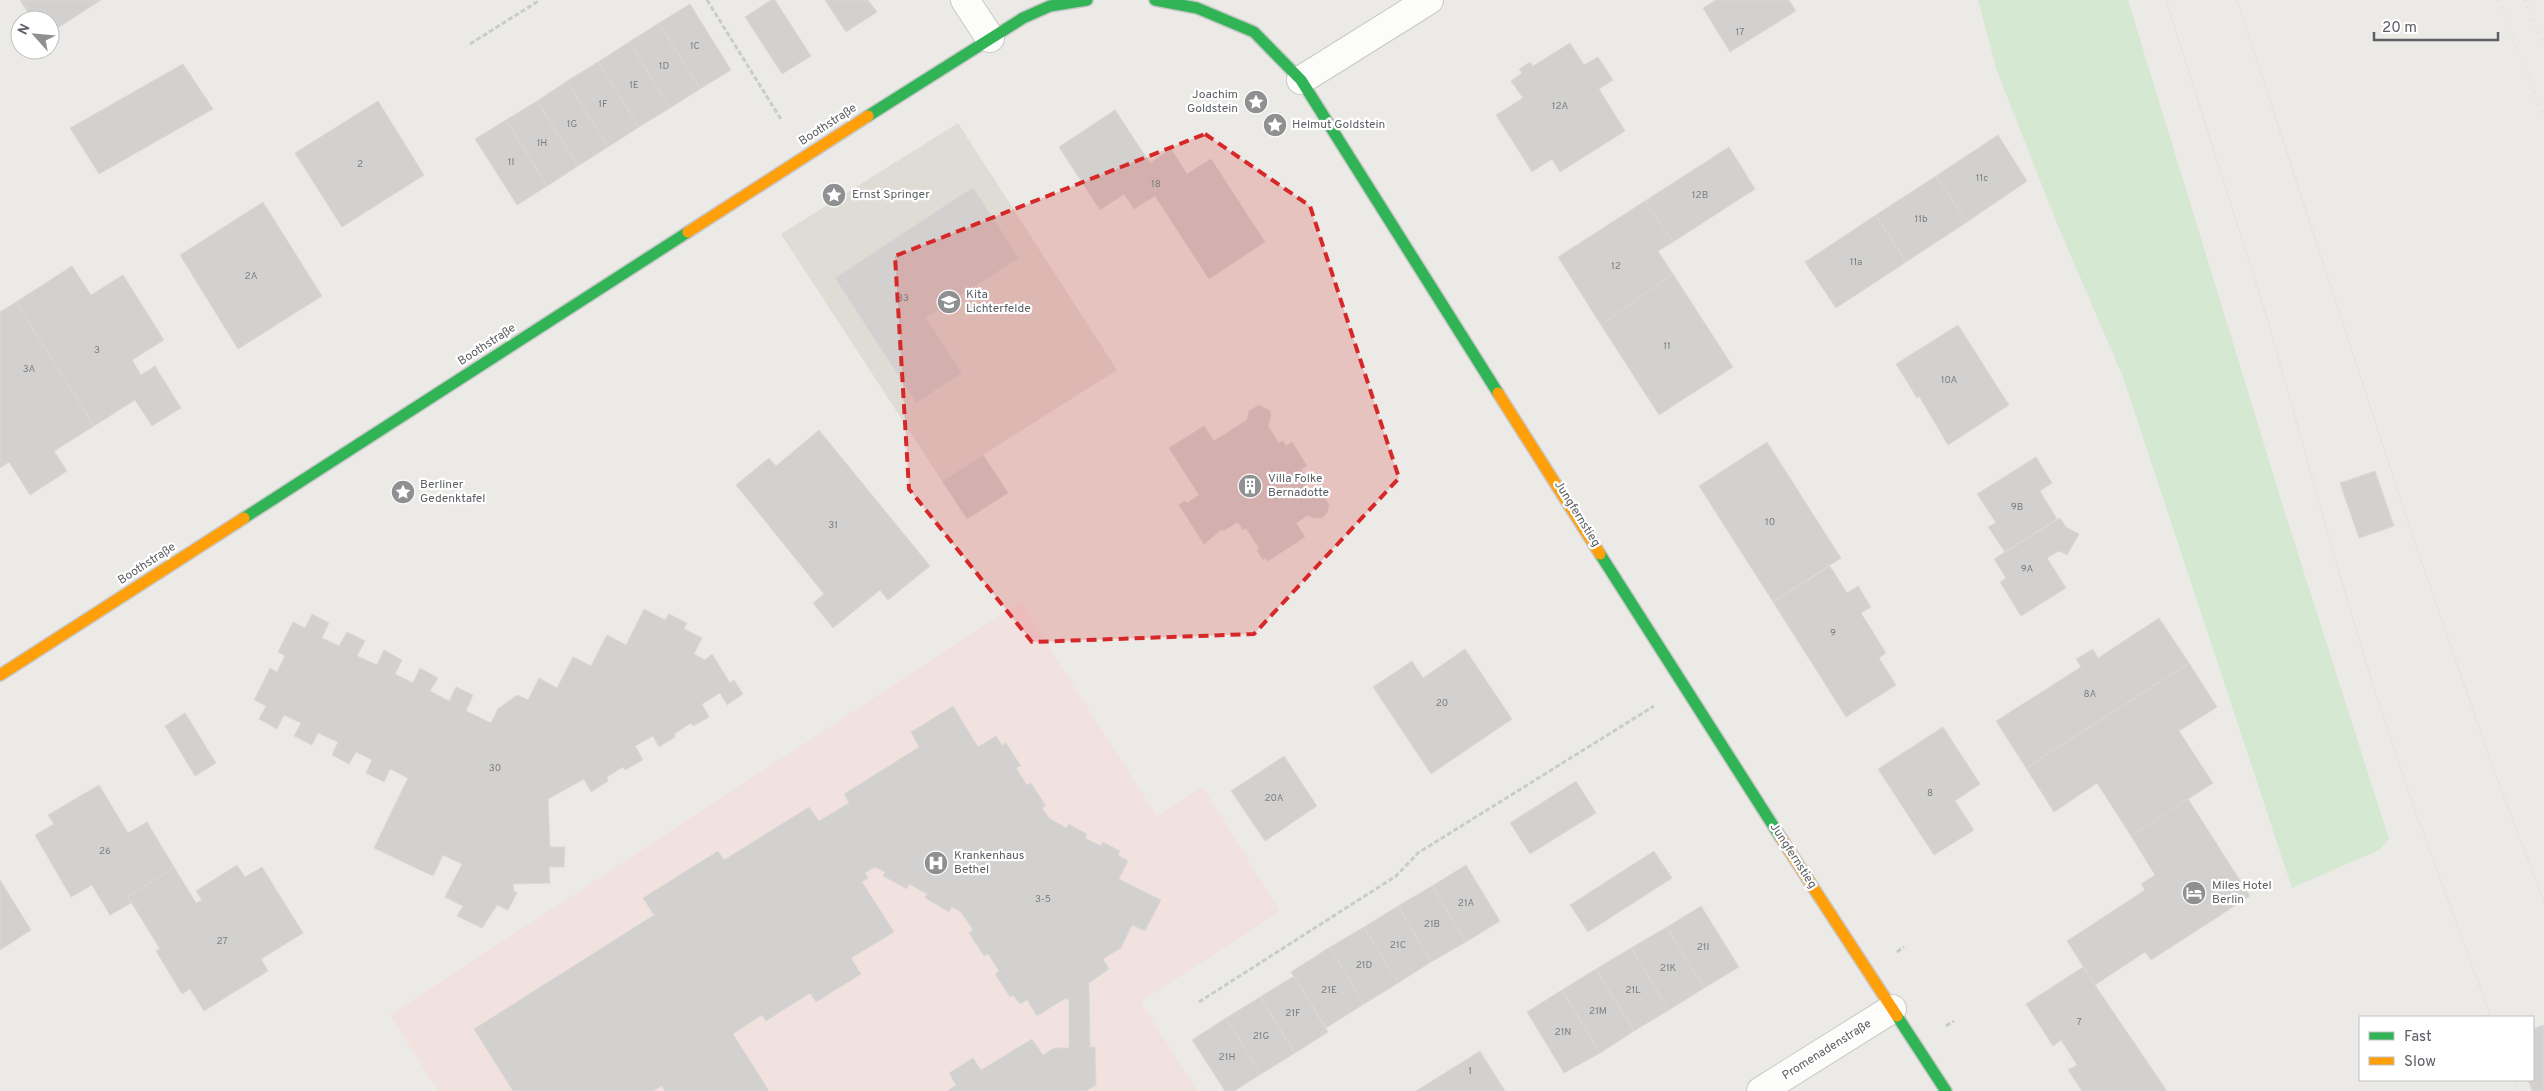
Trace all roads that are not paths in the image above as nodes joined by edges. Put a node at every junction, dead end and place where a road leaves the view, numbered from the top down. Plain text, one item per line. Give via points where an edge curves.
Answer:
1 (965, 0) edge
2 (1087, 0) edge
3 (1155, 0) edge
4 (1429, 0) edge
5 (1067, 2) edge
6 (990, 38) junction
7 (1301, 80) junction
8 (0, 676) edge
9 (1892, 1009) junction
10 (1761, 1091) edge
11 (1946, 1091) edge

1 - 6 street
2 - 5 street
3 - 7 street, Jungfernstieg via 1197,8 1254,32
4 - 7 street
5 - 6 street via 1024,18
6 - 8 street, Boothstraße
7 - 9 street, Jungfernstieg
9 - 10 street, Promenadenstraße
9 - 11 street, Jungfernstieg

